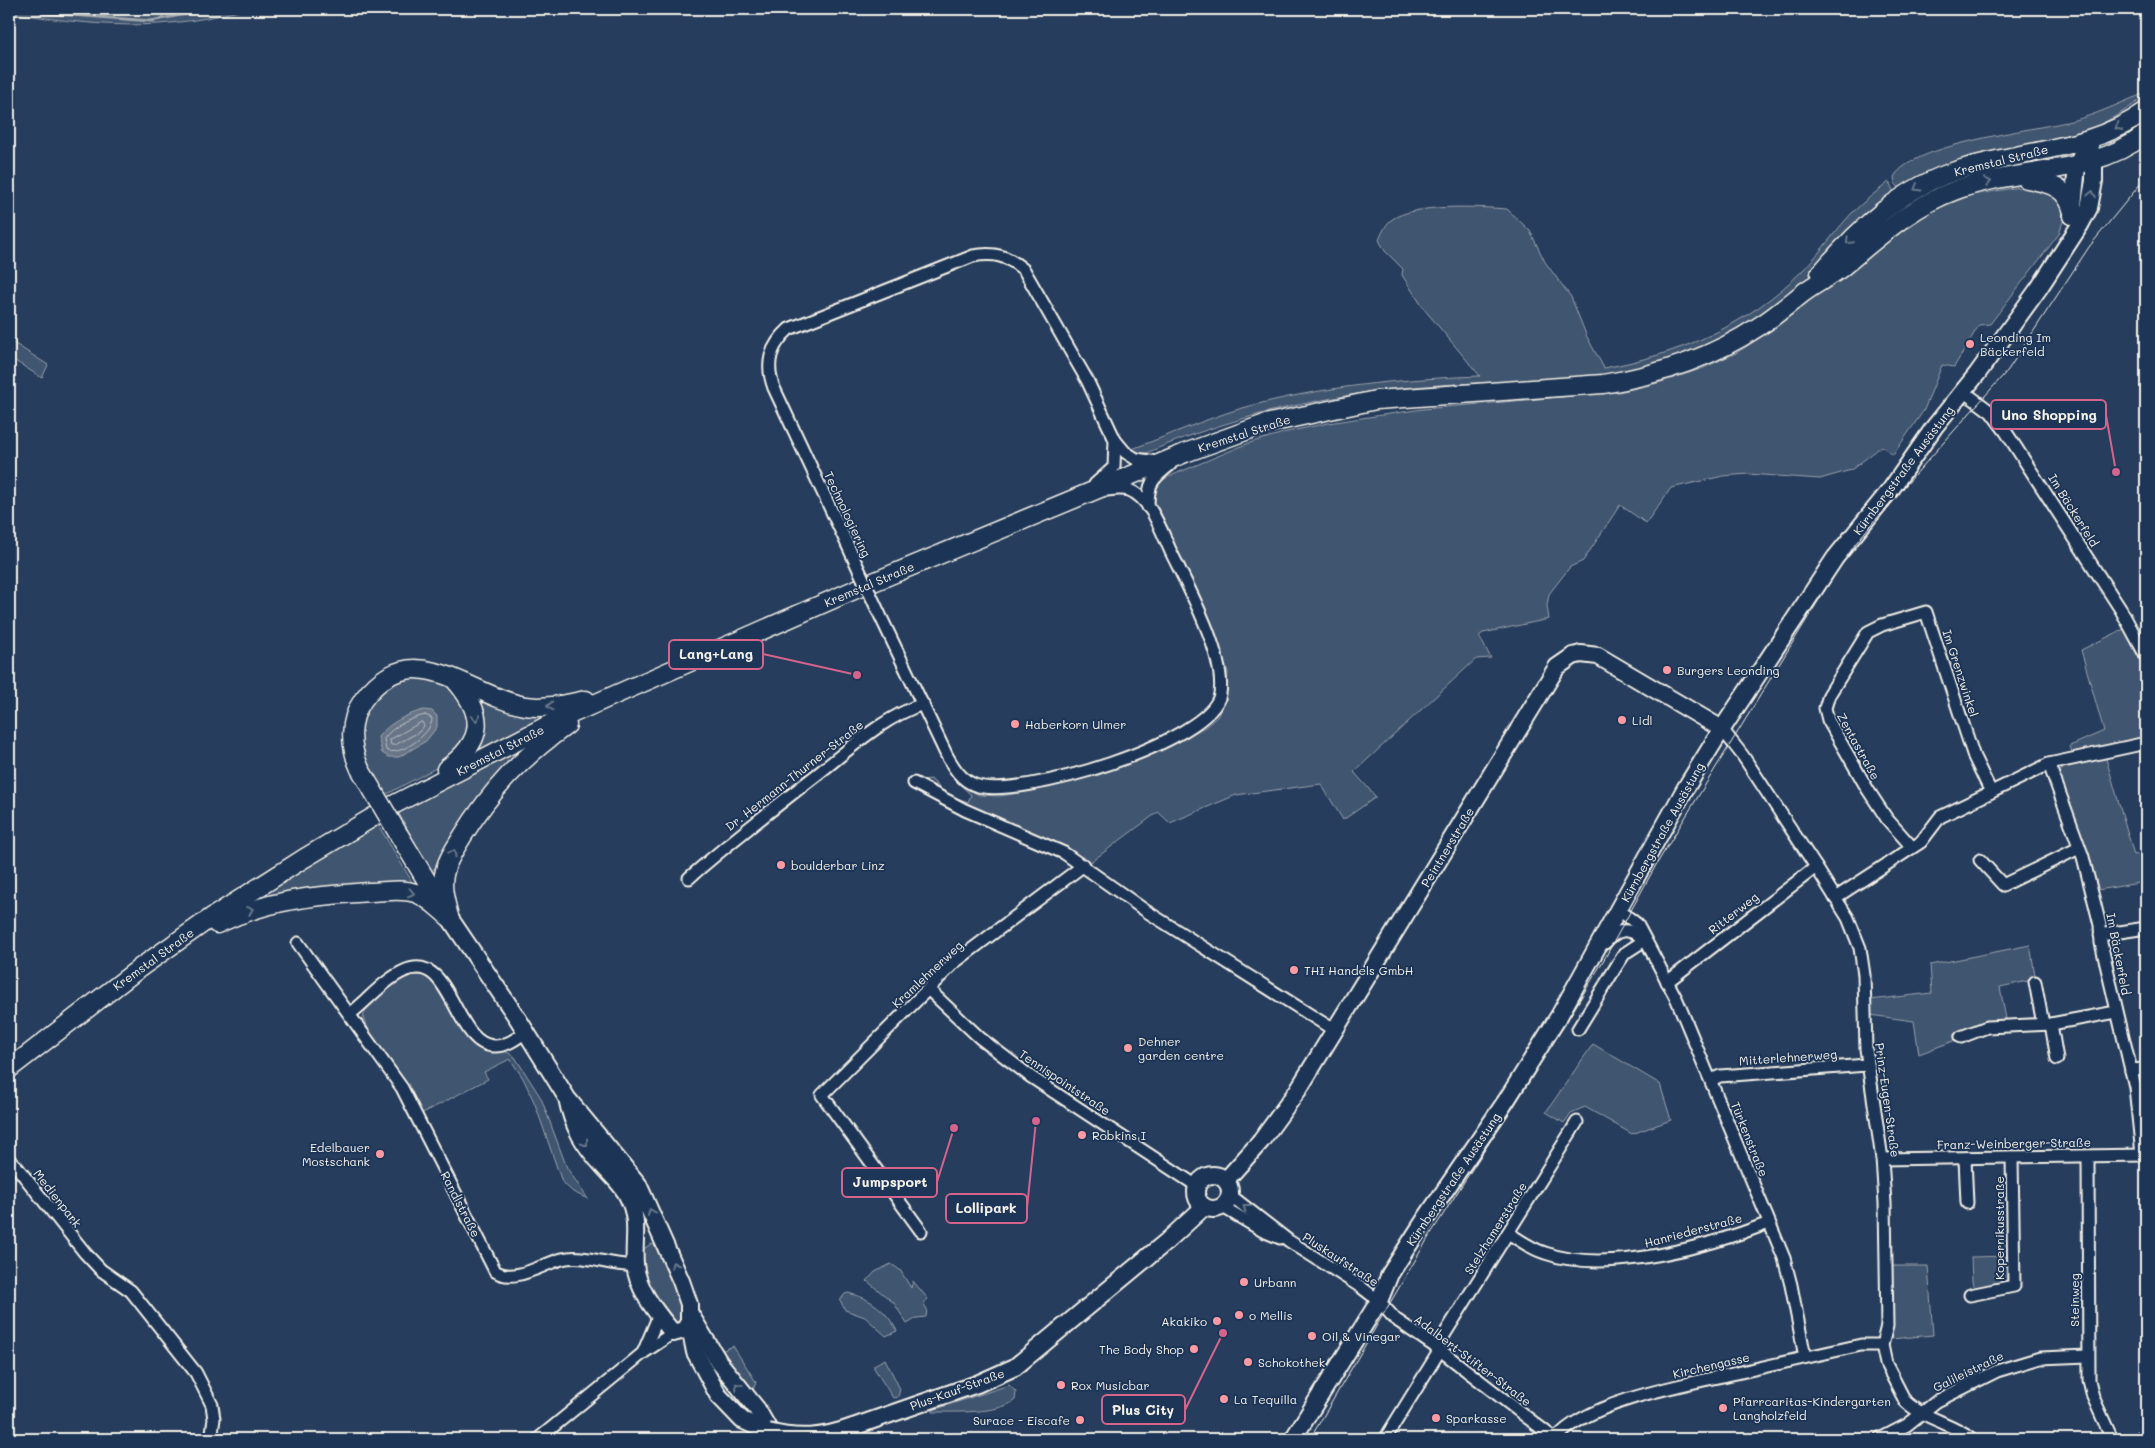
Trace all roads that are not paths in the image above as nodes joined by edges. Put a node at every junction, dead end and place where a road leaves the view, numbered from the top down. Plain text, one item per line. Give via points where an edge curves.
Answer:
1 (2146, 111) edge
2 (2146, 134) edge
3 (2088, 139) junction
4 (2085, 163) junction
5 (2014, 177) junction
6 (2073, 212) junction
7 (2064, 247) junction
8 (1803, 294) junction
9 (1964, 391) junction
10 (1115, 440) junction
11 (1185, 453) junction
12 (1162, 462) junction
13 (1096, 490) junction
14 (1078, 497) junction
15 (1148, 507) junction
16 (1874, 627) joint
17 (2146, 656) edge
18 (452, 677) junction
19 (608, 697) junction
20 (923, 704) junction
21 (1722, 729) junction
22 (2146, 743) edge
23 (2049, 764) junction
24 (914, 783) dead end
25 (1990, 792) junction
26 (395, 804) junction
27 (1912, 847) junction
28 (2080, 848) junction
29 (1980, 860) dead end
30 (1084, 865) junction
31 (1816, 867) junction
32 (689, 878) dead end
33 (1836, 898) junction
34 (1618, 910) junction
35 (449, 917) junction
36 (2146, 928) edge
37 (2100, 934) junction
38 (1645, 940) junction
39 (298, 942) dead end
40 (174, 944) junction
41 (1591, 958) junction
42 (1668, 982) junction
43 (2035, 982) dead end
44 (928, 989) junction
45 (2116, 1012) junction
46 (350, 1014) junction
47 (2047, 1024) junction
48 (1578, 1029) dead end
49 (1334, 1030) junction
50 (526, 1032) junction
51 (1961, 1037) dead end
52 (2057, 1059) dead end
53 (1867, 1065) junction
54 (9, 1068) edge
55 (2146, 1068) edge
56 (2131, 1070) junction
57 (1711, 1080) junction
58 (567, 1098) junction
59 (1577, 1122) dead end
60 (2144, 1155) edge
61 (2088, 1156) junction
62 (2012, 1157) junction
63 (1965, 1158) junction
64 (1882, 1159) junction
65 (9, 1160) edge
66 (1197, 1186) junction
67 (1226, 1194) junction
68 (1967, 1203) dead end
69 (1204, 1207) junction
70 (1769, 1223) junction
71 (921, 1231) dead end
72 (1508, 1233) junction
73 (663, 1240) junction
74 (636, 1247) junction
75 (635, 1265) junction
76 (1970, 1296) dead end
77 (1379, 1301) junction
78 (659, 1315) junction
79 (690, 1318) junction
80 (674, 1334) junction
81 (1882, 1345) junction
82 (1438, 1349) junction
83 (695, 1352) junction
84 (643, 1353) junction
85 (2088, 1356) junction
86 (1805, 1357) junction
87 (1921, 1412) junction
88 (2146, 1434) edge
89 (1541, 1435) edge
90 (770, 1437) edge
91 (211, 1439) edge
92 (538, 1439) edge
93 (1293, 1439) edge
94 (1384, 1439) edge
95 (1556, 1439) edge
96 (1880, 1439) edge
97 (1973, 1439) edge
98 (2112, 1439) edge
99 (2137, 1439) edge

1 -> 3 main road, Kremstal Straße via 2122,126
2 - 4 main road, Kremstal Straße via 2124,148
3 - 4 street
3 -> 8 main road, Kremstal Straße via 1961,169 1917,188 1868,223
4 - 5 main road, Kremstal Straße
4 - 6 street
7 -> 4 street, Kürnbergstraße Ausästung via 2089,208 2094,181
5 - 6 main road via 2051,184 2061,190
8 -> 5 main road, Kremstal Straße via 1920,207 1957,190
6 - 7 street
7 - 9 street, Kürnbergstraße Ausästung via 2039,288
8 - 11 main road, Kremstal Straße via 1735,342 1685,364 1630,380 1376,400 1265,424
9 - 17 street, Im Bäckerfeld via 1991,412 2006,432 2121,610
9 - 21 street, Kürnbergstraße Ausästung via 1836,558
10 - 12 street, Technologiering via 1136,459
10 - 14 street, Technologiering via 1116,459 1111,472
10 - 20 street, Technologiering, bridge via 1087,380 1024,270 1011,259 996,254 973,256 789,329 779,338 769,362 774,388
11 - 12 main road, Kremstal Straße
11 - 15 street via 1152,480
12 - 13 main road, Kremstal Straße
13 - 14 main road, Kremstal Straße
13 - 15 street, Technologiering via 1127,490
14 - 19 main road, Kremstal Straße
15 - 20 street, Technologiering via 1217,657 1220,695 1205,718 1173,737 1116,762 1019,786 988,788 975,786 956,772
16 - 25 street, Im Grenzwinkel via 1926,612 1974,757
16 - 27 street, Zentastraße via 1861,641 1829,695 1826,713 1868,790 1887,819
19 -> 18 main road via 557,706 527,706 498,698
18 -> 26 main road via 475,709 477,729 474,740 461,757
18 - 35 main road, bridge via 430,669 411,669 388,677 360,704 352,728 353,750 360,769
19 - 26 main road, Kremstal Straße
35 -> 19 main road via 443,887 445,868 483,805 529,754
20 - 32 street, Dr. Hermann-Thurner-Straße via 910,708 871,732
21 - 31 street, Prinz-Eugen-Straße
21 - 34 street, Kürnbergstraße Ausästung
21 - 49 street, Peintnerstraße via 1605,658 1581,654 1566,659 1552,676
22 - 23 street
23 - 25 street
23 - 28 street, Im Bäckerfeld
24 - 30 street via 965,810 1064,852
25 - 27 street via 1940,817 1921,842
26 - 40 main road, Kremstal Straße via 254,890
27 - 33 street
28 - 29 street via 2003,884
28 - 37 street, Im Bäckerfeld
30 - 44 street, Kramlehnerweg via 955,962
30 - 49 street via 1146,911
31 - 33 street, Prinz-Eugen-Straße
31 - 42 street, Ritterweg
33 - 53 street, Prinz-Eugen-Straße via 1860,948
34 - 38 street, Türkenstraße via 1637,924
34 - 41 street, Kürnbergstraße Ausästung
40 -> 35 main road via 254,908 312,896 414,892
35 - 50 street
36 - 37 street
37 - 45 street, Im Bäckerfeld
38 - 41 street via 1635,932 1614,932
38 - 42 street, Türkenstraße
38 - 48 street via 1625,953
39 - 46 street, Randlstraße
40 - 54 main road, Kremstal Straße
41 - 77 street, Kürnbergstraße Ausästung via 1506,1101 1395,1266
42 - 57 street, Türkenstraße
43 - 47 street
44 - 66 street, Tennispointstraße via 980,1038 1031,1078
44 - 71 street, Kramlehnerweg via 822,1095
45 - 47 street
45 - 56 street, Im Bäckerfeld
46 - 50 street via 404,971 421,969 436,977 479,1041 486,1045 504,1044
46 - 75 street, Randlstraße via 402,1088 495,1271 508,1276 569,1258 618,1266
47 - 51 street via 1987,1028
47 - 52 street
49 - 67 street, Peintnerstraße
50 - 58 street
53 - 57 street, Mitterlehnerweg via 1720,1076
53 - 64 street, Prinz-Eugen-Straße
55 - 56 street
56 - 60 street, Im Bäckerfeld
57 - 70 street, Türkenstraße
73 -> 58 street via 638,1184
58 -> 74 street via 571,1120 578,1134 628,1196 636,1218
59 - 72 street, Stelzhamerstraße
60 - 61 street, Franz-Weinberger-Straße
61 - 62 street, Franz-Weinberger-Straße
61 - 85 street, Steinweg
62 - 63 street, Franz-Weinberger-Straße
62 - 76 street, Kopernikusstraße via 2014,1286
63 - 64 street, Franz-Weinberger-Straße
63 - 68 street
64 - 81 street, Prinz-Eugen-Straße via 1887,1326
65 - 91 street, Medienpark via 85,1253 101,1270 131,1292 196,1374 212,1405
66 - 67 street via 1204,1177 1221,1176
66 - 69 street via 1198,1200
67 - 69 street via 1214,1210
67 - 77 street, Pluskaufstraße via 1263,1231 1288,1242
69 - 90 street, Plus-Kauf-Straße, bridge via 1014,1367 828,1436
70 - 72 street, Hanriederstraße via 1667,1253 1604,1260 1545,1254
70 - 86 street, Türkenstraße via 1788,1271
72 - 82 street, Stelzhamerstraße
73 - 74 street via 650,1238
79 -> 73 street via 681,1280
74 - 75 street
75 - 78 street via 640,1283
77 - 82 street, Adalbert-Stifter-Straße via 1395,1319
77 - 93 street, Kürnbergstraße Ausästung
78 - 80 street
78 - 84 street
79 - 80 street via 684,1330
79 - 83 street
90 -> 79 street via 757,1409 719,1362
80 - 83 street
80 - 84 street
81 - 86 street, Kirchengasse via 1861,1345
81 - 87 street, Prinz-Eugen-Straße via 1886,1364 1905,1402
82 - 89 street, Adalbert-Stifter-Straße
82 - 94 street, Stelzhamerstraße
83 - 90 street, Plus-Kauf-Straße via 725,1405
84 - 92 street
85 - 87 street, Galileistraße via 2040,1358 2015,1364 1937,1401
85 - 98 street, Steinweg via 2093,1397
86 - 95 street, Kirchengasse via 1657,1391 1579,1421
87 - 96 street, Galileistraße via 1906,1425
87 - 97 street, Prinz-Eugen-Straße via 1946,1422
88 - 99 street
89 - 95 street, Adalbert-Stifter-Straße

